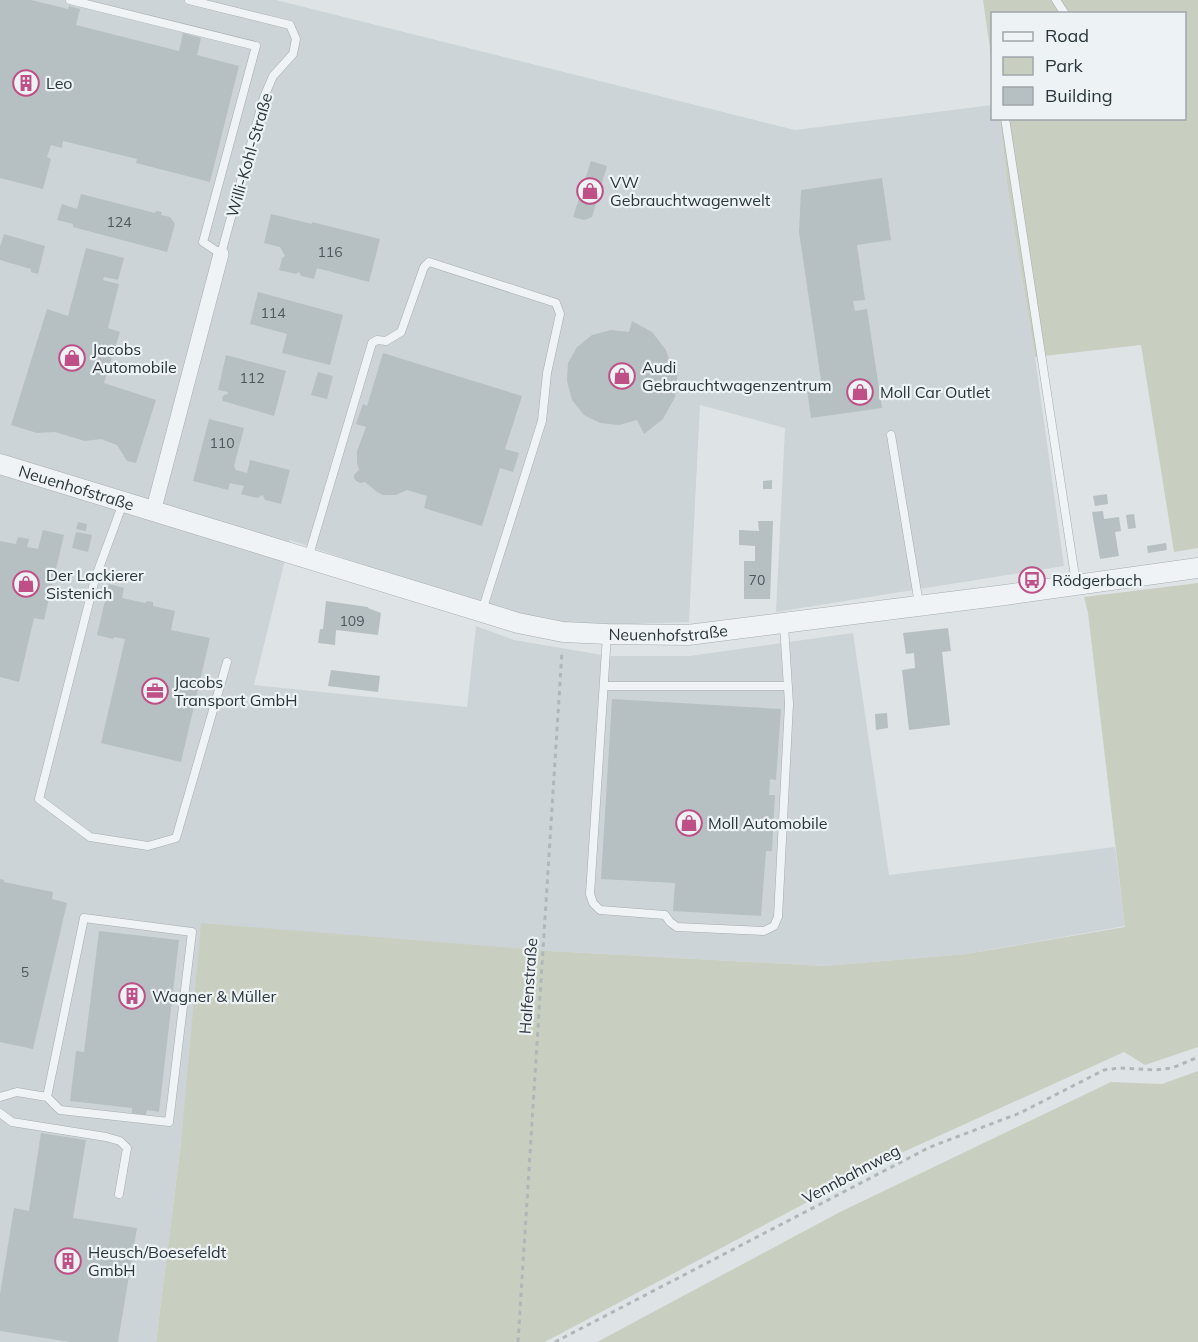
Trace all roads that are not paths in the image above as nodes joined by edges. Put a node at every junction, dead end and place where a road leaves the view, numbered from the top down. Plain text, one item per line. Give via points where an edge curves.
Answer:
1 (70, 0) edge
2 (189, 0) edge
3 (1005, 120) edge
4 (221, 254) junction
5 (891, 435) dead end
6 (0, 464) edge
7 (123, 503) junction
8 (153, 512) junction
9 (307, 559) junction
10 (1198, 568) edge
11 (1076, 585) junction
12 (920, 606) junction
13 (482, 612) junction
14 (784, 624) junction
15 (607, 634) junction
16 (226, 662) dead end
17 (604, 686) junction
18 (788, 686) junction
19 (48, 1096) junction
20 (0, 1097) edge
21 (0, 1113) edge
22 (119, 1194) dead end

1 - 4 lane via 256,46 203,242
2 - 4 lane, Willi-Kohl-Straße via 290,25 296,39 293,54 273,76 264,97
3 - 11 lane
4 - 8 street, Neuenhofstraße
5 - 12 lane
6 - 7 street, Neuenhofstraße
7 - 8 street, Neuenhofstraße
7 - 16 lane via 94,579 39,799 90,837 148,846 176,838
8 - 9 street, Neuenhofstraße
9 - 13 street, Neuenhofstraße
9 - 13 lane via 372,343 386,341 401,332 429,262 556,303 560,314 547,373 542,421
10 - 11 street, Neuenhofstraße
11 - 12 street, Neuenhofstraße
12 - 14 street, Neuenhofstraße
13 - 15 street, Neuenhofstraße via 563,632
14 - 15 street, Neuenhofstraße via 688,635
14 - 18 lane
15 - 17 lane
17 - 18 lane
17 - 18 lane via 590,894 593,903 600,909 665,915 677,927 764,931 774,926 778,917
19 - 19 lane via 60,1110 170,1122 192,932 84,918
19 - 20 lane via 17,1092
21 - 22 lane via 12,1122 120,1141 127,1148

